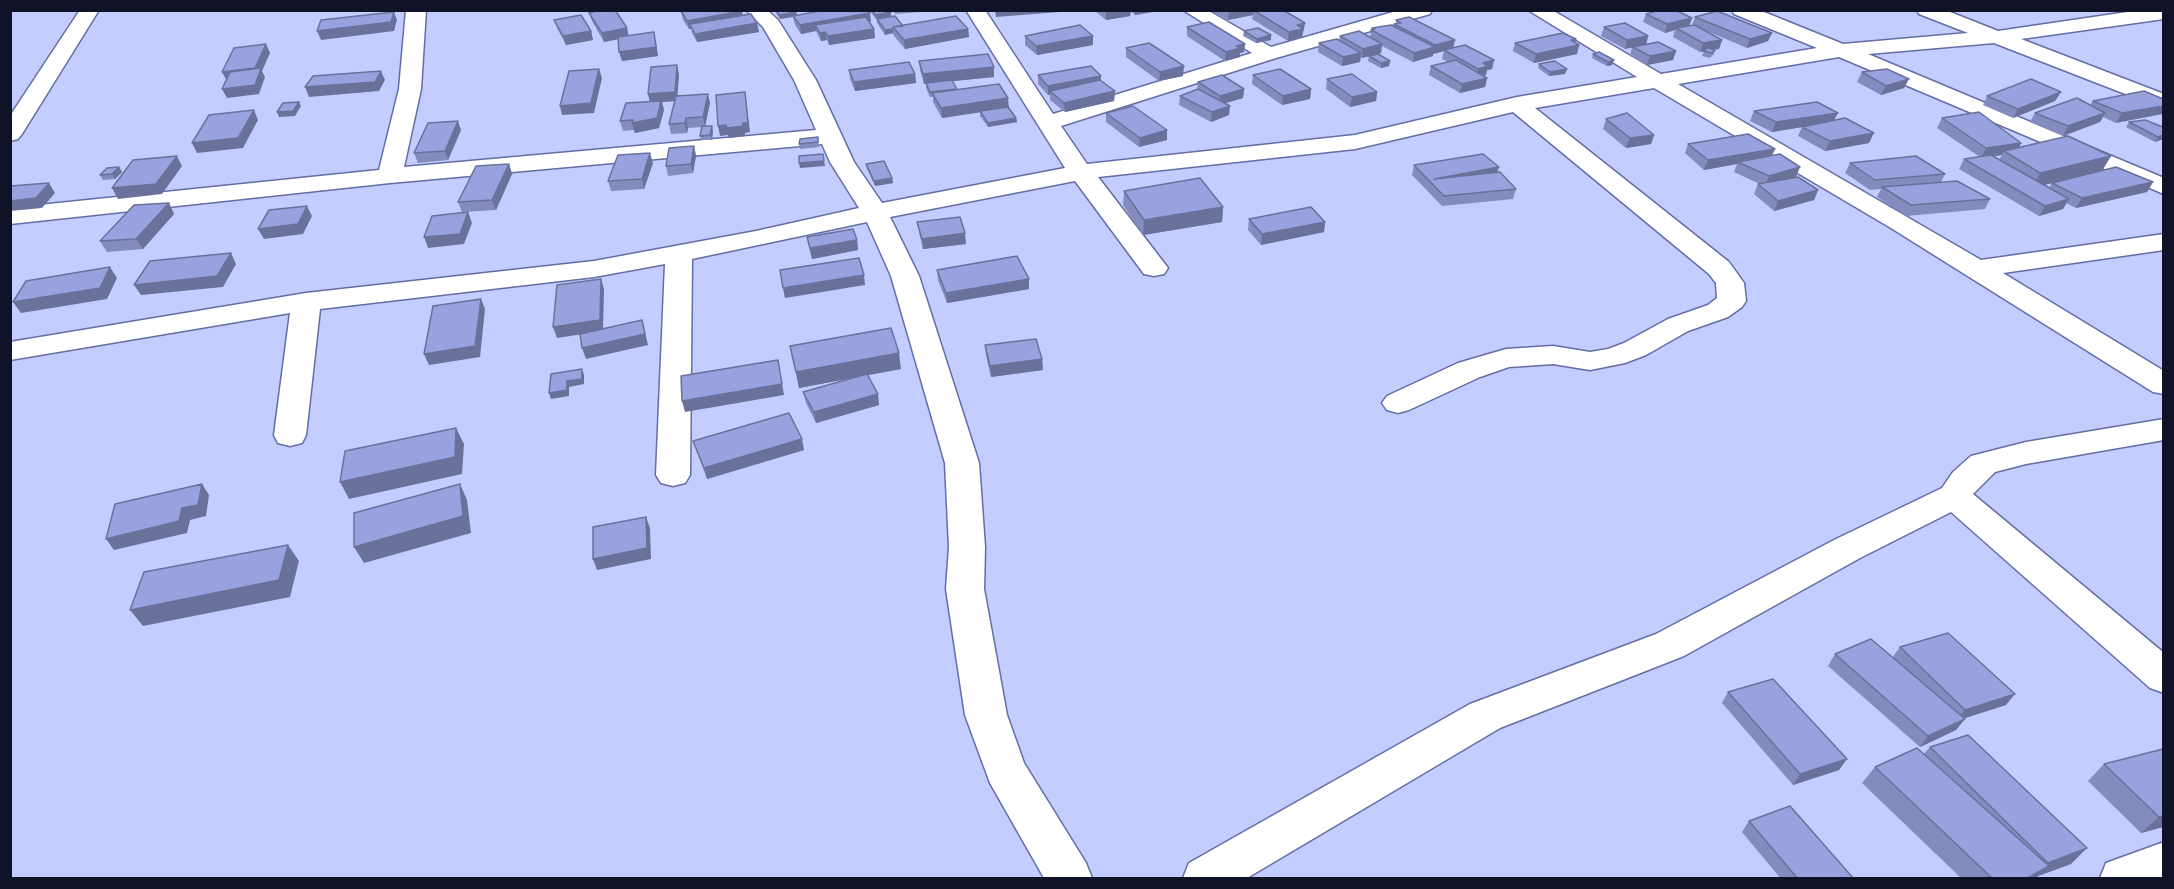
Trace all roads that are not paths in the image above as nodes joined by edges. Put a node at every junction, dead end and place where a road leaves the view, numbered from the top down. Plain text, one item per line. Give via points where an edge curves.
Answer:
1 (90, 10) edge
2 (416, 10) edge
3 (755, 10) edge
4 (975, 10) edge
5 (1192, 10) edge
6 (1423, 10) edge
7 (1536, 10) edge
8 (1741, 10) edge
9 (1926, 10) edge
10 (1378, 16) edge
11 (2160, 16) edge
12 (1996, 37) junction
13 (1841, 50) junction
14 (1269, 54) junction
15 (1656, 79) junction
16 (2163, 102) edge
17 (1517, 104) junction
18 (1048, 123) junction
19 (10, 134) edge
20 (830, 136) junction
21 (1081, 172) junction
22 (390, 176) junction
23 (2163, 187) edge
24 (875, 212) junction
25 (10, 216) edge
26 (2163, 242) edge
27 (679, 254) junction
28 (1154, 268) dead end
29 (1976, 269) junction
30 (306, 302) junction
31 (22, 349) edge
32 (10, 379) edge
33 (2163, 385) edge
34 (1398, 403) dead end
35 (2163, 429) edge
36 (290, 435) dead end
37 (673, 475) dead end
38 (1954, 496) junction
39 (2163, 677) edge
40 (2163, 863) edge
41 (1069, 879) edge
42 (1206, 879) edge
43 (2123, 879) edge

1 - 19 street
2 - 22 street via 411,89
3 - 20 street via 771,24 805,80
4 - 18 street
5 - 14 street
6 - 10 street
7 - 15 street
8 - 13 street
9 - 12 street
10 - 14 street
11 - 12 street
12 - 13 street
12 - 16 street
13 - 15 street
13 - 23 street
14 - 18 street
15 - 17 street
15 - 29 street
17 - 21 street via 1355,142
17 - 34 street via 1719,268 1730,283 1732,302 1614,357 1590,361 1553,355 1506,358 1469,370
18 - 21 street
20 - 22 street
20 - 24 street
21 - 24 street
21 - 28 street
22 - 25 street
24 - 27 street
24 - 41 street via 905,276 962,463 965,589 986,715 1005,770
26 - 29 street
27 - 30 street via 594,269
27 - 37 street
29 - 33 street
30 - 31 street
30 - 36 street
31 - 32 street
35 - 38 street via 1983,464
38 - 39 street
38 - 42 street via 1670,645 1485,716
40 - 43 street

